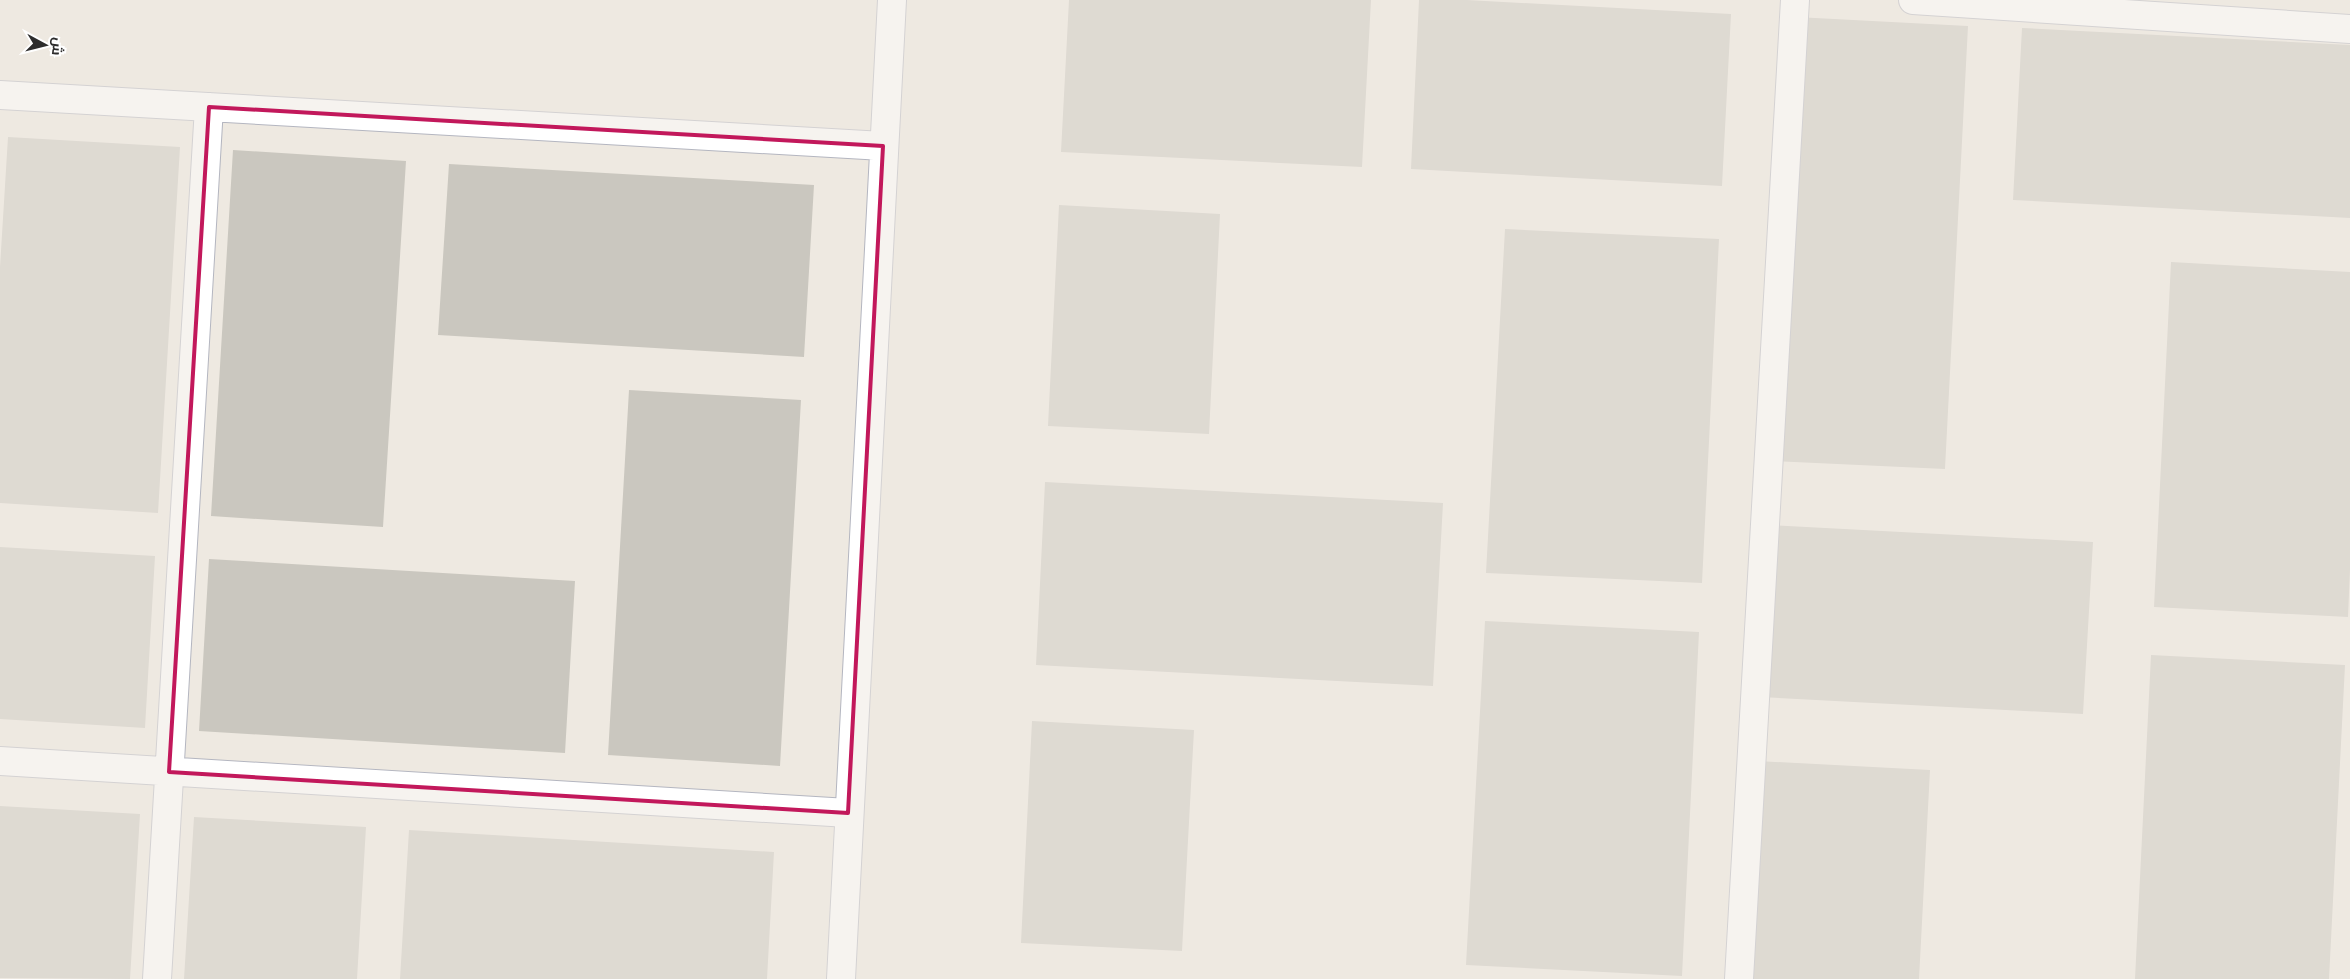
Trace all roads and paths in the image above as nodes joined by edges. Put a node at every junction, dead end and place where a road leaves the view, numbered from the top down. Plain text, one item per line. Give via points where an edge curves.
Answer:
1 (892, 0) edge
2 (1796, 0) edge
3 (1913, 0) edge
4 (2350, 28) edge
5 (0, 96) edge
6 (209, 107) junction
7 (883, 146) junction
8 (0, 761) edge
9 (169, 772) junction
10 (848, 813) junction
11 (157, 979) edge
12 (840, 979) edge
13 (1739, 979) edge

1 - 7 street
2 - 13 street
3 - 4 street
5 - 6 street
6 - 7 street
6 - 9 street
7 - 10 street
8 - 9 street
9 - 10 street
9 - 11 street
10 - 12 street

